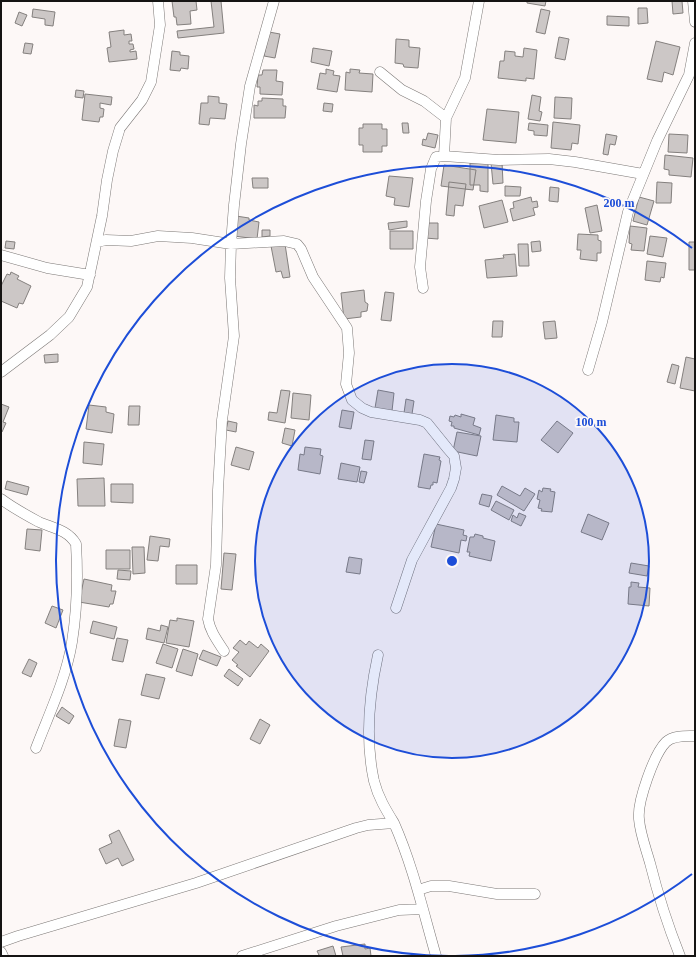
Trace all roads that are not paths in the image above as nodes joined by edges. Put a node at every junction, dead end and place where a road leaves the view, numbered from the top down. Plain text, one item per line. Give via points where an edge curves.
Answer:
1 (158, 1) edge
2 (274, 1) edge
3 (480, 1) edge
4 (693, 1) edge
5 (695, 22) edge
6 (695, 43) edge
7 (380, 72) dead end
8 (446, 118) junction
9 (444, 156) junction
10 (643, 174) junction
11 (97, 242) junction
12 (231, 244) junction
13 (1, 255) edge
14 (90, 275) junction
15 (423, 288) dead end
16 (588, 370) dead end
17 (1, 372) edge
18 (1, 498) edge
19 (396, 608) dead end
20 (224, 651) dead end
21 (378, 655) dead end
22 (695, 736) edge
23 (36, 748) dead end
24 (394, 823) junction
25 (418, 890) junction
26 (535, 894) dead end
27 (423, 909) junction
28 (1, 942) edge
29 (1, 952) edge
30 (2, 956) edge
31 (242, 956) edge
32 (436, 956) edge
33 (680, 956) edge

1 - 11 street via 160,25 151,82 142,100 120,128 107,180
2 - 12 street via 250,86 241,144
3 - 8 street via 465,78
4 - 5 street
6 - 10 street via 689,75
7 - 8 street via 402,90 424,101
8 - 9 street
9 - 10 street via 499,160 549,159
9 - 15 street via 436,157 431,169 420,267
10 - 16 street via 628,212
11 - 12 street via 131,241 158,236
11 - 14 street
12 - 19 street via 284,241 297,244 313,277 347,328 349,353 346,384 352,400 372,412 427,423 454,456 454,479 412,560
12 - 20 street via 230,278 234,336 222,420 216,564 208,619 212,634
13 - 14 street via 47,268
14 - 17 street via 87,287 69,317
18 - 23 street via 21,513 72,537 76,544 76,600 72,643 62,682
21 - 24 street via 370,710 371,761 374,782
22 - 33 street via 674,737 666,741 644,788 638,818 659,896
24 - 25 street
24 - 28 street via 356,828 196,882
25 - 26 street via 431,886 449,886 497,894
25 - 27 street
27 - 31 street via 399,910 336,926
27 - 32 street
29 - 30 street

